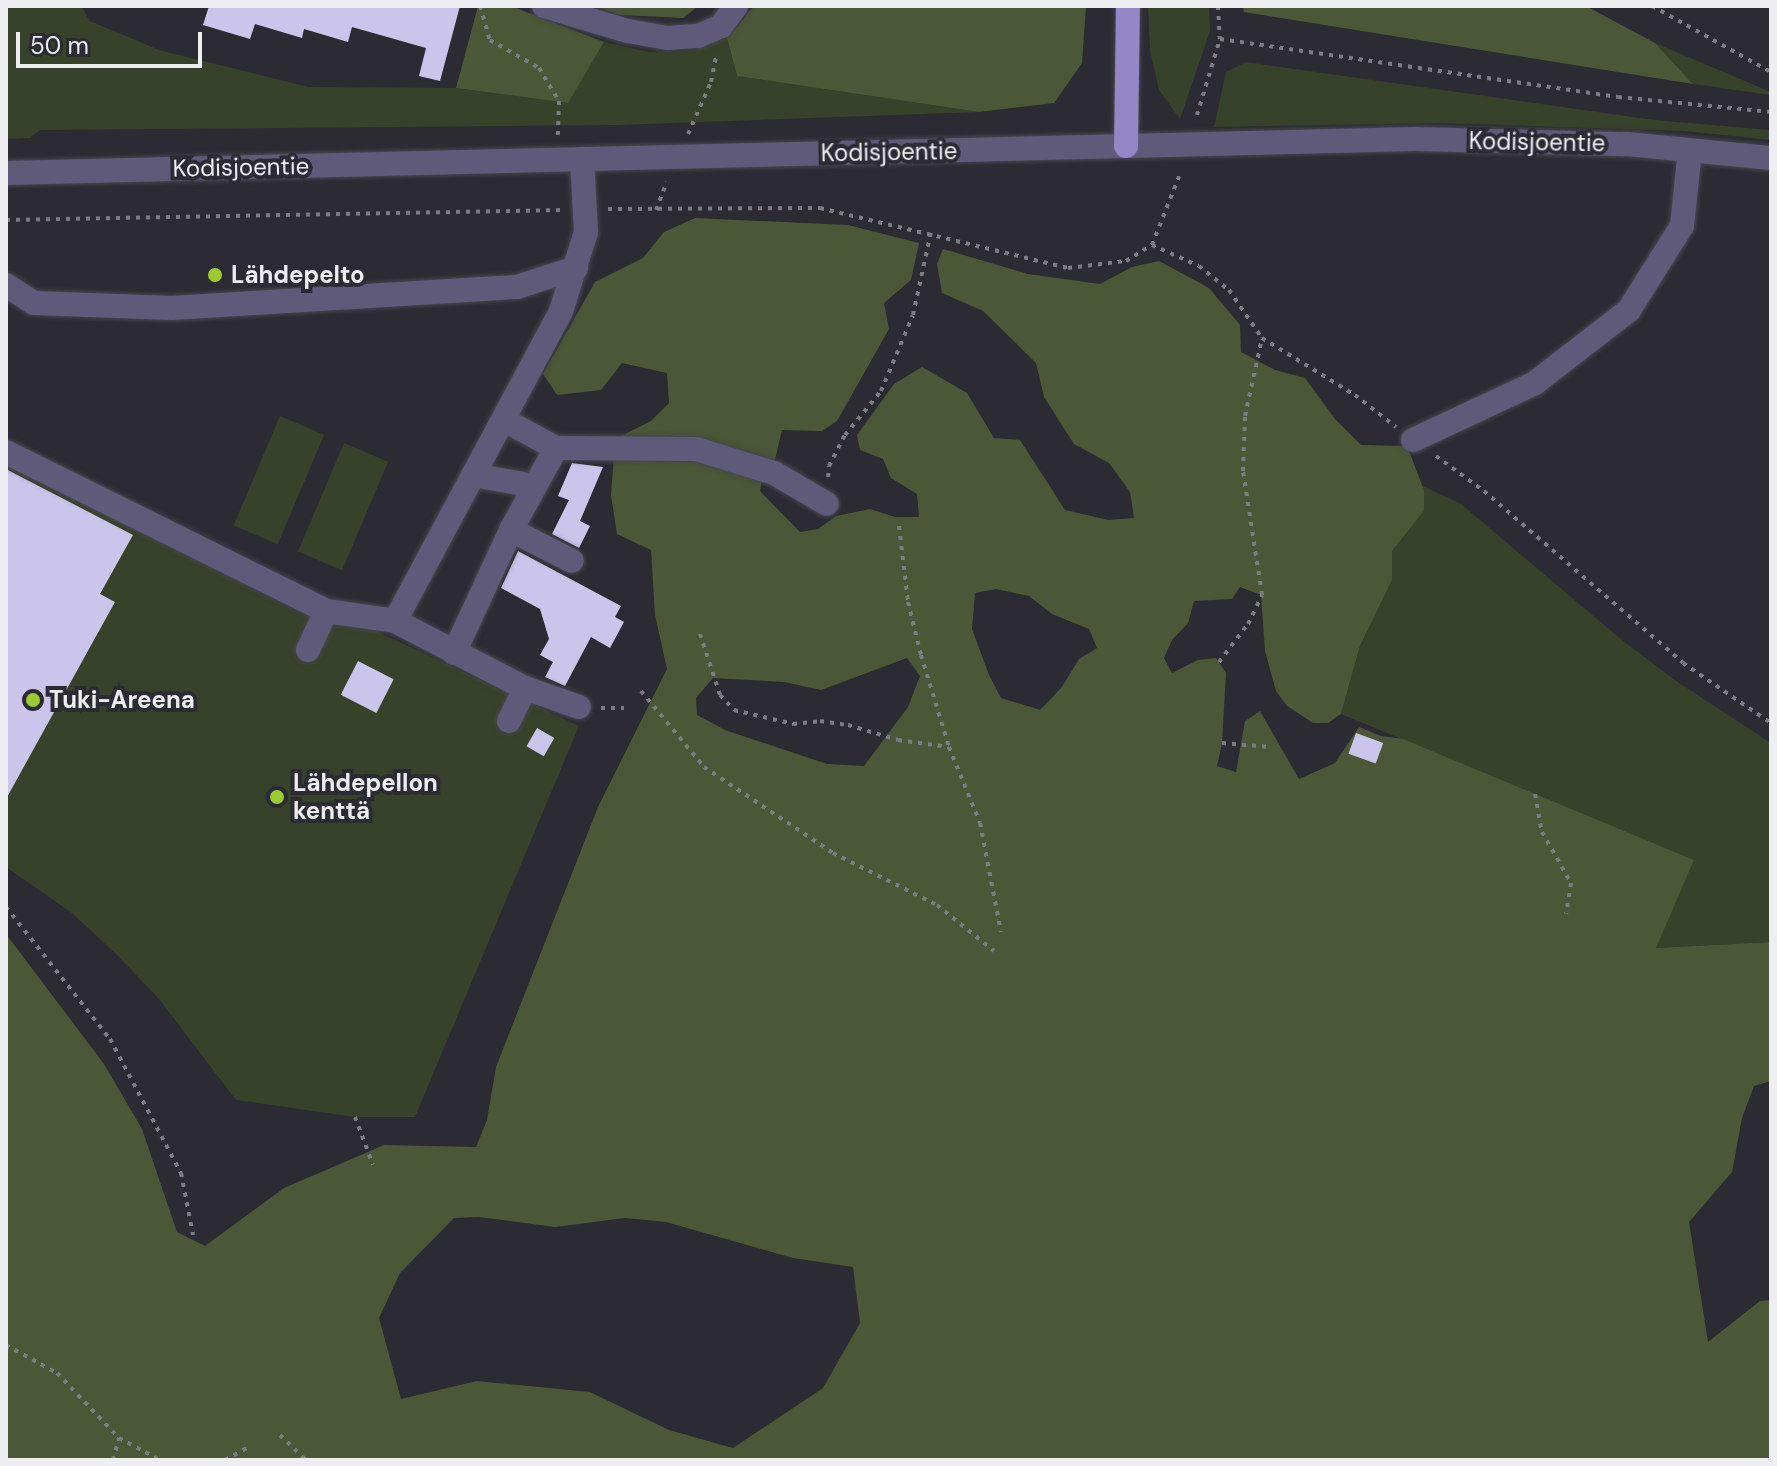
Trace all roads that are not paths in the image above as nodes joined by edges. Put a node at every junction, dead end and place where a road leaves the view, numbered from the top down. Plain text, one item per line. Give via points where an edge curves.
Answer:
1 (544, 6) edge
2 (736, 6) edge
3 (1128, 6) edge
4 (1126, 146) junction
5 (1690, 150) junction
6 (1771, 158) edge
7 (582, 159) junction
8 (6, 173) edge
9 (576, 268) junction
10 (6, 285) edge
11 (504, 420) junction
12 (1413, 440) road end
13 (556, 448) junction
14 (6, 452) edge
15 (473, 475) junction
16 (535, 486) junction
17 (827, 504) road end
18 (511, 530) junction
19 (572, 561) dead end
20 (326, 611) junction
21 (395, 621) junction
22 (308, 650) dead end
23 (454, 653) junction
24 (525, 688) junction
25 (579, 707) dead end
26 (509, 721) dead end

1 - 2 street via 667,38 698,36 721,26
3 - 4 main road
4 - 5 street, Kodisjoentie via 1415,139
4 - 7 street, Kodisjoentie
5 - 6 street, Kodisjoentie
5 - 12 street via 1682,226 1629,310 1535,383
7 - 8 street, Kodisjoentie
7 - 9 street via 586,232
9 - 10 street via 517,287 172,308 34,303
9 - 11 street via 561,311
11 - 13 street
11 - 15 street
13 - 16 street
13 - 17 street via 696,449 774,473
14 - 20 street
15 - 16 street
15 - 21 street
16 - 18 street
18 - 19 street
18 - 23 street
20 - 21 street
20 - 22 street
21 - 23 street
23 - 24 street
24 - 25 street
24 - 26 street

